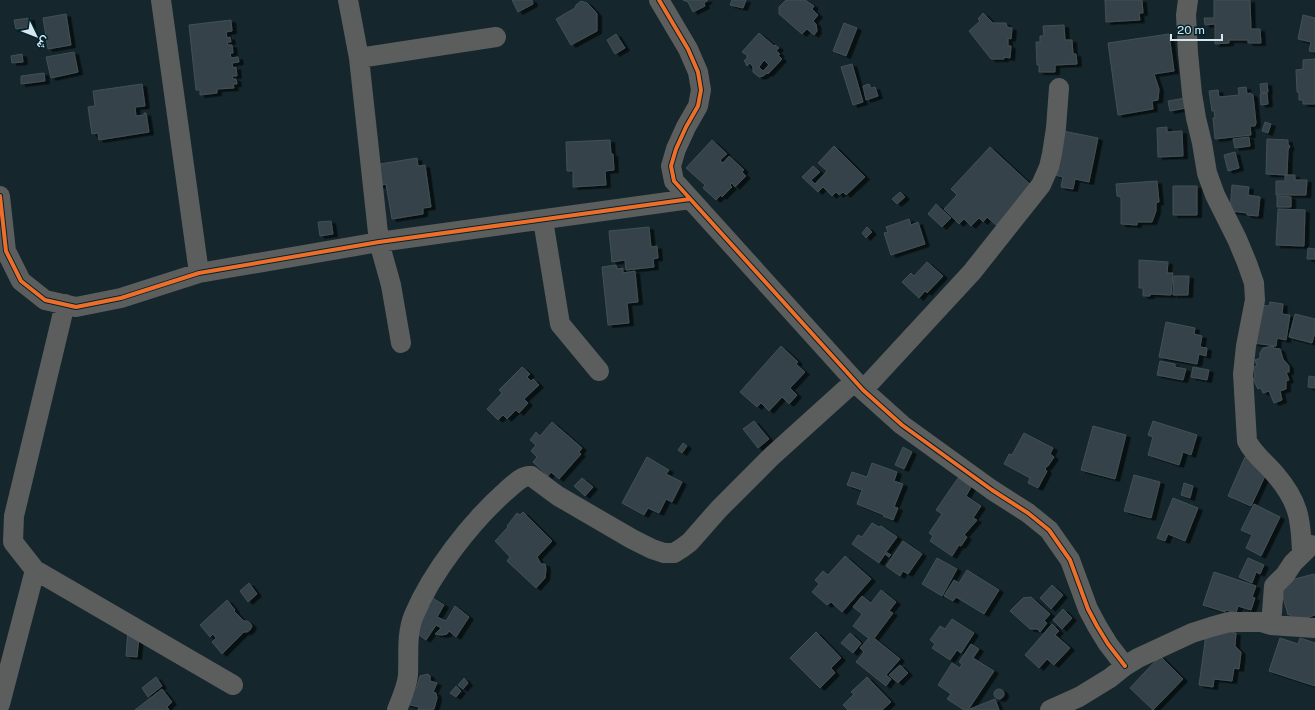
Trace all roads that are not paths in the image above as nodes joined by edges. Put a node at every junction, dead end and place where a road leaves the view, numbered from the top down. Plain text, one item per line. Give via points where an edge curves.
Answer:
1 (161, 0) edge
2 (348, 0) edge
3 (659, 0) edge
4 (1188, 0) edge
5 (496, 37) dead end
6 (359, 58) junction
7 (1059, 88) dead end
8 (0, 196) edge
9 (690, 199) junction
10 (543, 220) junction
11 (379, 242) junction
12 (199, 273) junction
13 (65, 304) junction
14 (401, 343) dead end
15 (599, 371) dead end
16 (859, 386) junction
17 (1309, 547) edge
18 (35, 570) junction
19 (1271, 624) junction
20 (1315, 628) edge
21 (1125, 666) junction
22 (233, 685) dead end
23 (0, 704) edge
24 (397, 710) edge
25 (1050, 710) edge

1 - 12 street
2 - 6 street
3 - 9 street via 688,49 698,72 701,90 698,106 682,134 671,166 674,181
4 - 17 street via 1188,53 1192,94 1207,173 1254,282 1255,300 1243,374 1247,441 1252,451 1275,473 1289,492 1297,507 1301,528
5 - 6 street
6 - 11 street
7 - 16 street via 1052,154 1041,185 972,272
8 - 13 street via 6,251 21,281 45,300
9 - 10 street
9 - 16 street
10 - 11 street
10 - 15 street via 560,324
11 - 12 street
11 - 14 street via 391,285
12 - 13 street via 121,298 76,307
13 - 18 street via 14,516 13,542
16 - 21 street via 902,426 1049,530 1070,560 1097,626
16 - 24 street via 755,473 690,542 674,553 664,553 632,539 558,496 531,476 514,484 482,513 429,585 414,615 410,630 408,676
17 - 19 street via 1274,586
18 - 22 street
18 - 23 street
19 - 20 street
19 - 21 street via 1229,622 1211,627 1192,633
21 - 25 street via 1079,697

